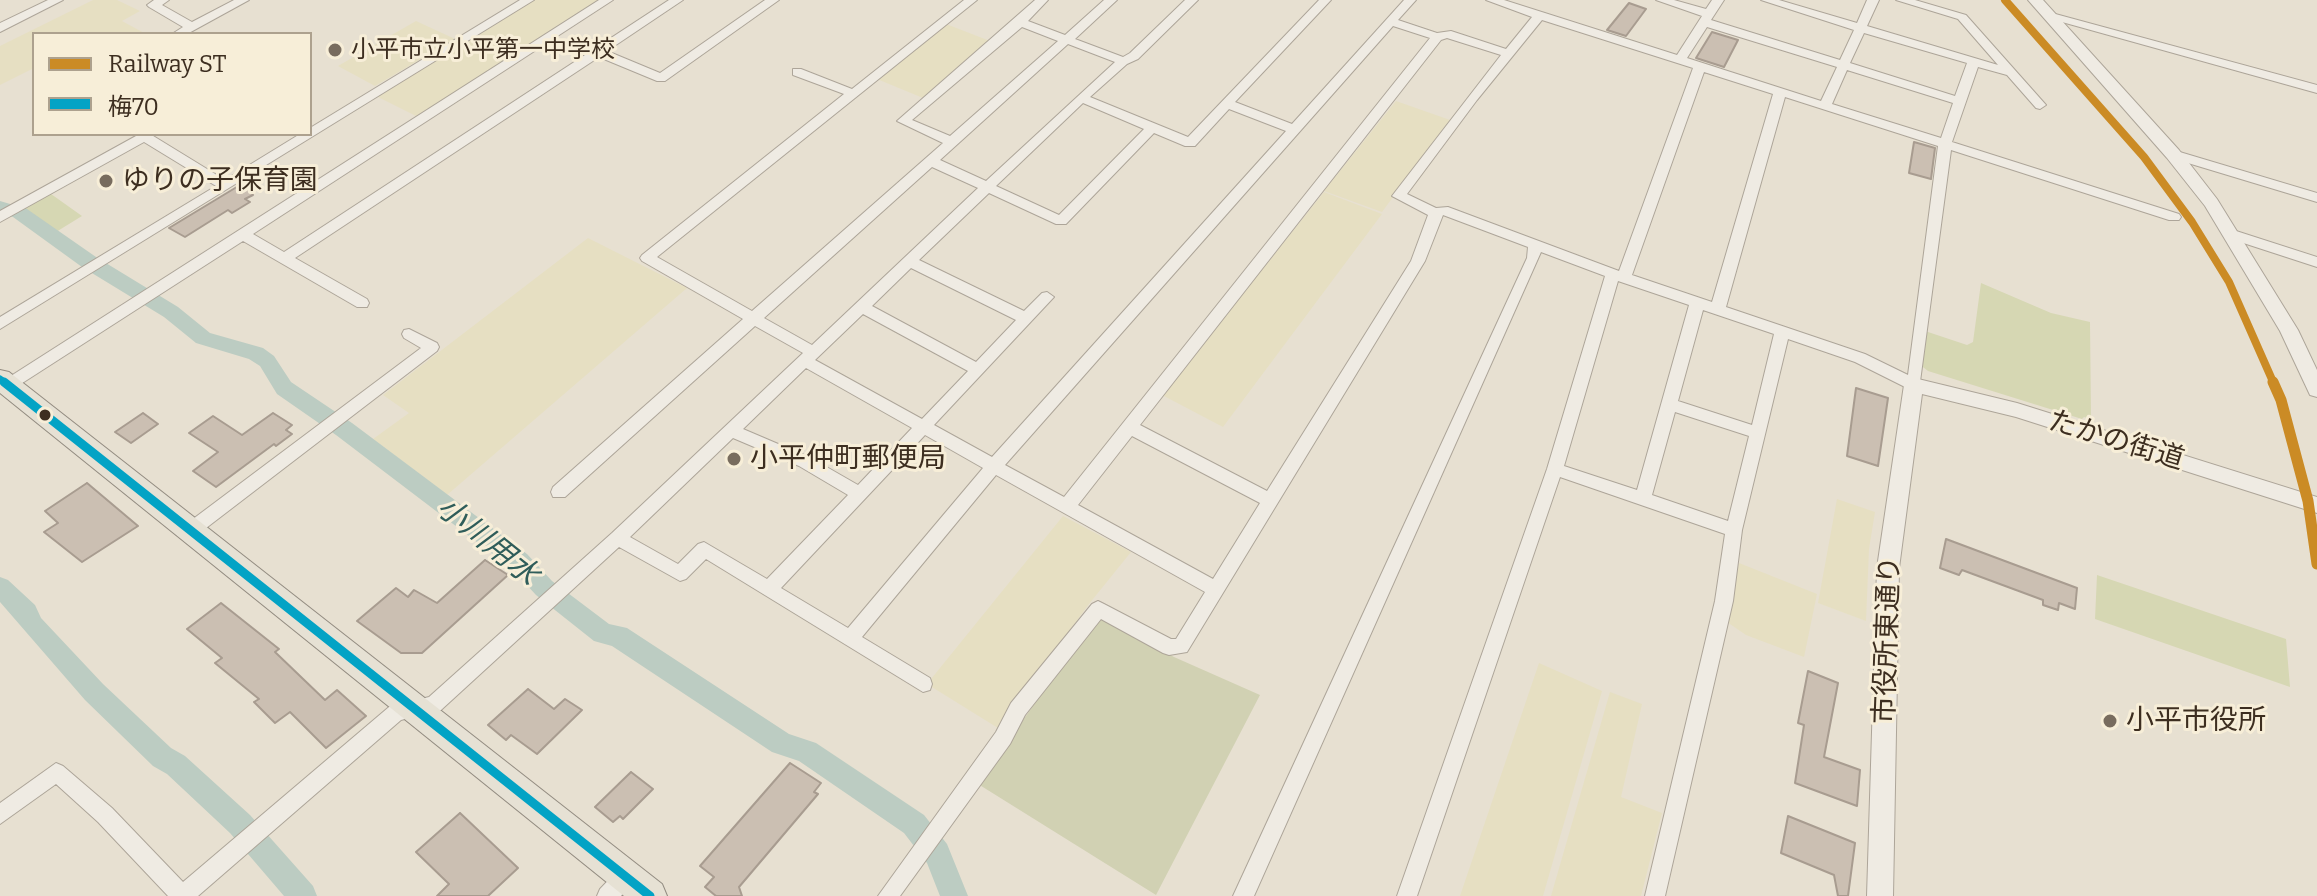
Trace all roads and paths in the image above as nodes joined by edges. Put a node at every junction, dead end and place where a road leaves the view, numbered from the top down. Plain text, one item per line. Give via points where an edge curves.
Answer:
1 (57, 0) edge
2 (163, 0) edge
3 (243, 0) edge
4 (528, 0) edge
5 (607, 0) edge
6 (677, 0) edge
7 (773, 0) edge
8 (971, 0) edge
9 (1042, 0) edge
10 (1111, 0) edge
11 (1192, 0) edge
12 (1325, 0) edge
13 (1410, 0) edge
14 (1492, 0) edge
15 (1662, 0) edge
16 (1718, 0) edge
17 (1767, 0) edge
18 (1873, 0) edge
19 (1902, 0) edge
20 (2035, 0) edge
21 (1540, 15) junction
22 (2048, 15) junction
23 (1706, 18) junction
24 (1389, 21) junction
25 (1020, 22) junction
26 (192, 27) junction
27 (0, 28) edge
28 (1861, 28) junction
29 (182, 32) edge
30 (1437, 37) junction
31 (1069, 39) junction
32 (598, 52) junction
33 (1508, 54) junction
34 (1680, 60) junction
35 (1123, 61) junction
36 (1973, 62) junction
37 (1844, 65) junction
38 (1700, 66) junction
39 (797, 72) dead end
40 (2012, 73) junction
41 (2317, 89) edge
42 (1780, 92) junction
43 (852, 93) junction
44 (1081, 98) junction
45 (1960, 101) junction
46 (1228, 104) junction
47 (2040, 105) dead end
48 (1825, 106) junction
49 (1152, 128) junction
50 (1295, 130) junction
51 (312, 133) edge
52 (141, 136) edge
53 (145, 136) edge
54 (307, 136) edge
55 (952, 142) junction
56 (1945, 144) junction
57 (2173, 154) junction
58 (931, 161) junction
59 (226, 186) junction
60 (986, 187) junction
61 (2317, 198) edge
62 (1435, 213) junction
63 (1, 216) edge
64 (2174, 217) dead end
65 (2233, 235) junction
66 (245, 236) junction
67 (1535, 245) junction
68 (284, 259) junction
69 (910, 261) junction
70 (2317, 262) edge
71 (1619, 275) junction
72 (1047, 297) dead end
73 (1698, 301) junction
74 (362, 303) dead end
75 (862, 307) junction
76 (1718, 308) junction
77 (756, 319) junction
78 (1027, 319) junction
79 (0, 324) edge
80 (1783, 330) junction
81 (409, 334) dead end
82 (810, 357) junction
83 (979, 370) junction
84 (4, 382) edge
85 (1914, 385) junction
86 (2317, 390) edge
87 (1671, 405) junction
88 (924, 427) junction
89 (1131, 428) junction
90 (731, 431) junction
91 (1759, 433) junction
92 (994, 466) junction
93 (1555, 469) junction
94 (559, 492) dead end
95 (860, 494) junction
96 (1269, 500) junction
97 (1642, 500) junction
98 (2317, 505) edge
99 (1067, 506) junction
100 (191, 530) junction
101 (1734, 530) junction
102 (618, 538) junction
103 (769, 589) junction
104 (1215, 589) junction
105 (850, 639) junction
106 (923, 684) dead end
107 (414, 708) junction
108 (0, 815) edge
109 (617, 886) edge
110 (182, 896) edge
111 (650, 896) edge
112 (888, 896) edge
113 (1243, 896) edge
114 (1407, 896) edge
115 (1655, 896) edge
116 (1880, 896) edge

1 - 27 street
2 - 26 street via 153,5
3 - 26 street
4 - 51 street
5 - 66 street
6 - 32 street
7 - 32 street via 661,78
8 - 43 street
9 - 25 street
10 - 31 street
11 - 35 street
12 - 46 street
13 - 24 street
14 - 21 street
15 - 23 street
16 - 23 street
17 - 28 street
18 - 28 street
19 - 40 street via 1962,17
20 - 22 street
21 - 33 street
21 - 34 street
22 - 41 street
22 - 57 street
23 - 34 street
23 - 37 street
24 - 30 street
24 - 50 street
25 - 31 street
25 - 55 street via 903,121
26 - 29 street
28 - 36 street
28 - 37 street
30 - 33 street via 1447,34
30 - 89 street
31 - 35 street
31 - 55 street
32 - 68 street
33 - 62 street via 1399,196
34 - 38 street
35 - 44 street
36 - 40 street
36 - 45 street
37 - 45 street
37 - 48 street
38 - 42 street
38 - 71 street
39 - 43 street
40 - 47 street
42 - 48 street
42 - 76 street
43 - 77 street via 647,258
44 - 49 street
44 - 60 street
45 - 56 street
46 - 49 street via 1190,143
46 - 50 street
48 - 56 street
49 - 60 street via 1061,221
50 - 92 street
52 - 63 street
53 - 59 street
54 - 59 street
55 - 58 street
56 - 64 street
56 - 85 street
57 - 61 street
57 - 65 street
58 - 60 street
58 - 77 street
59 - 79 street
60 - 69 street
62 - 67 street via 1443,210
62 - 96 street via 1418,261
65 - 70 street
65 - 86 street
66 - 68 street
66 - 84 street
67 - 71 street
67 - 113 street via 1534,258
68 - 74 street
69 - 75 street
69 - 78 street
71 - 73 street
71 - 93 street
72 - 78 street
73 - 76 street
73 - 87 street
75 - 82 street
75 - 83 street
76 - 80 street
77 - 82 street
77 - 94 street
78 - 83 street
80 - 85 street
80 - 91 street
81 - 100 street via 432,347
82 - 88 street
82 - 90 street
83 - 88 street
84 - 100 main road
85 - 98 street, たかの街道 via 2017,410
85 - 116 street, 市役所東通り via 1888,568
87 - 91 street
87 - 97 street
88 - 92 street
88 - 95 street
89 - 96 street
89 - 99 street
90 - 95 street via 805,462
90 - 102 street
91 - 101 street
92 - 99 street
92 - 105 street
93 - 97 street
93 - 114 street
95 - 103 street
96 - 104 street
97 - 101 street
99 - 104 street
100 - 107 main road
101 - 115 street via 1724,601
102 - 103 street via 680,574 704,549
102 - 107 street via 434,704
103 - 105 street
104 - 112 street via 1181,646 1169,647 1098,609 1018,709 1003,738
105 - 106 street
107 - 109 main road
107 - 110 street via 396,713
108 - 110 street via 56,772
109 - 111 main road

